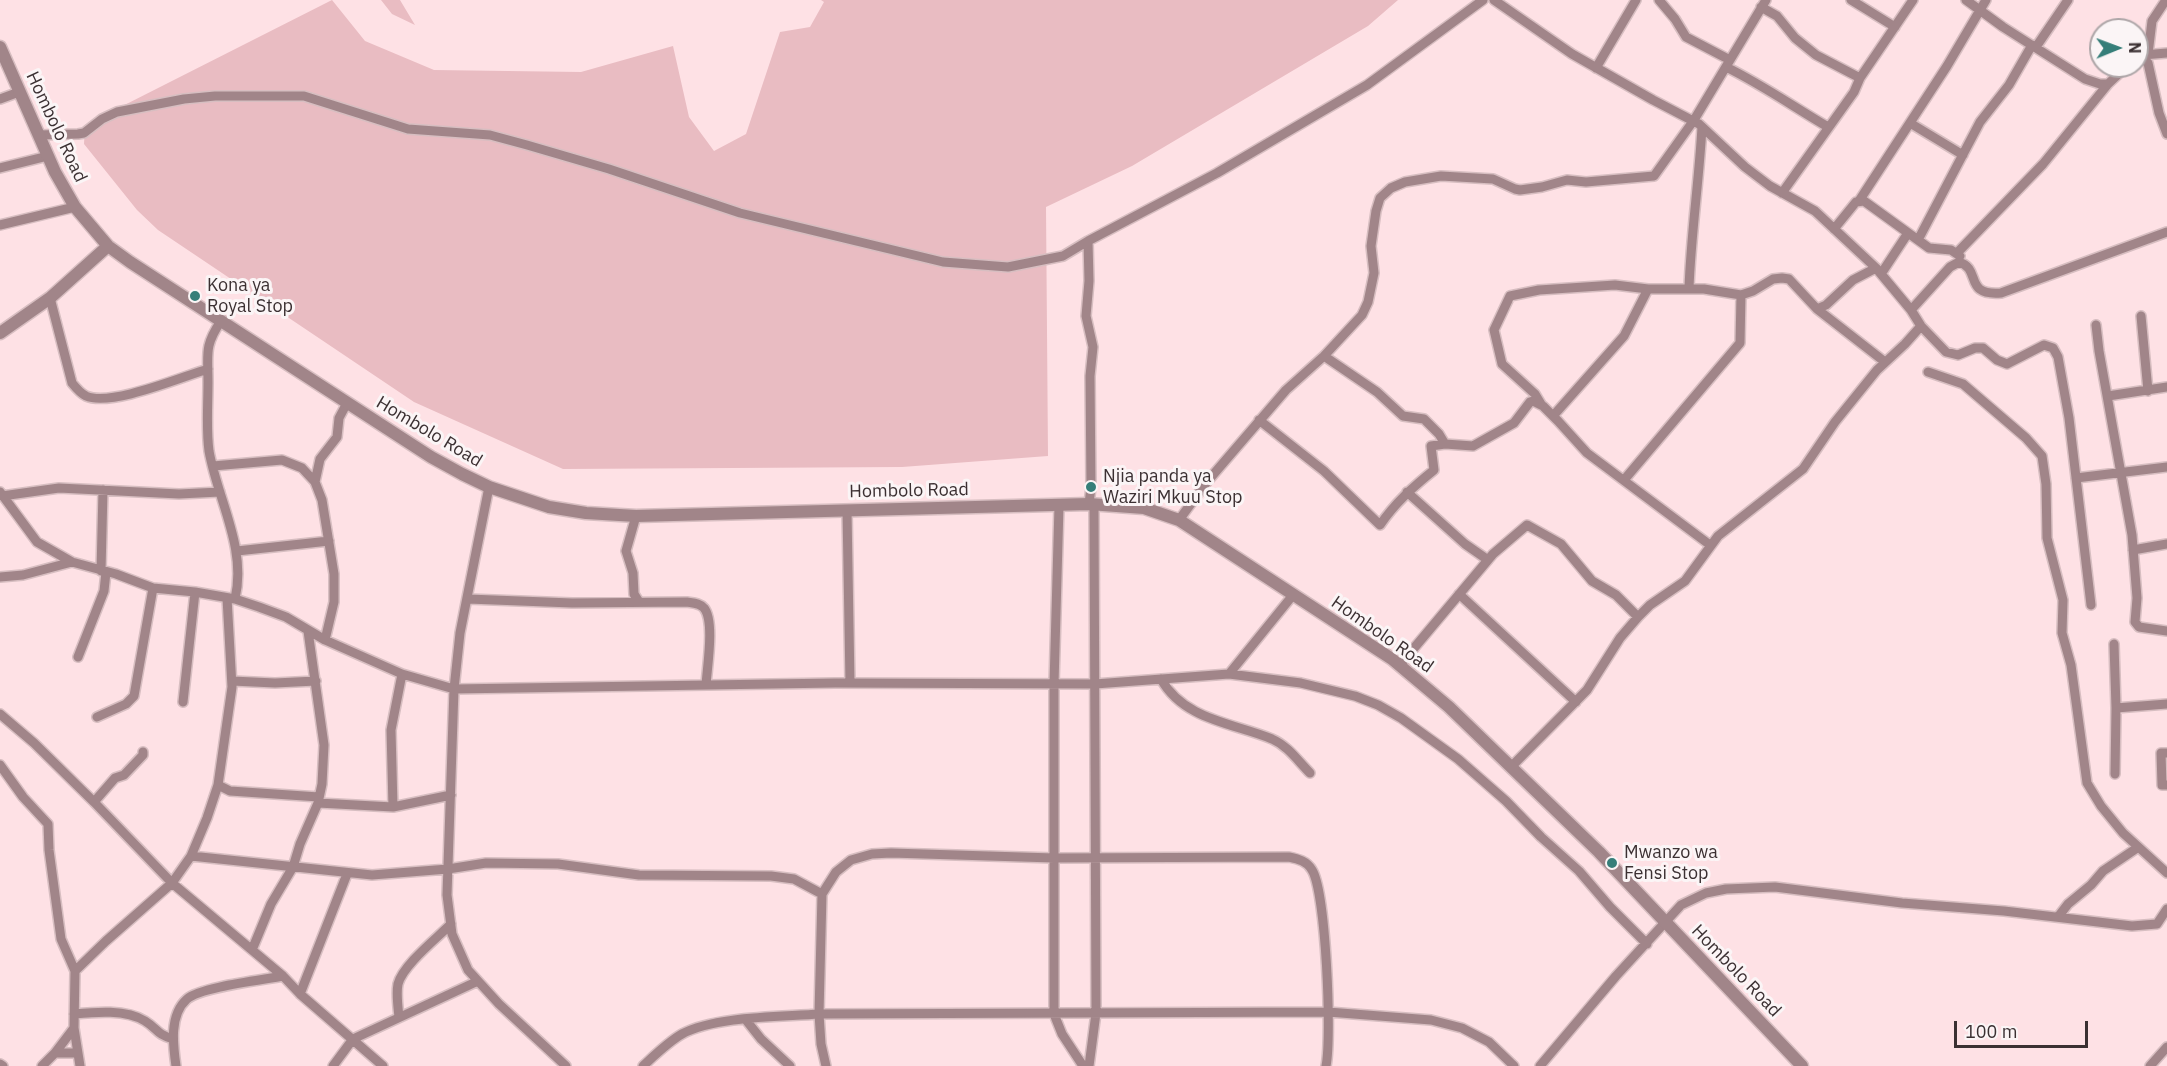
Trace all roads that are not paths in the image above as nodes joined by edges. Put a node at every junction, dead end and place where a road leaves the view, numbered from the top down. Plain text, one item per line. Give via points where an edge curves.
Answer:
1 (1484, 0) edge
2 (1494, 0) edge
3 (1636, 0) edge
4 (1659, 0) edge
5 (1851, 0) edge
6 (1913, 0) edge
7 (1966, 0) edge
8 (1986, 0) edge
9 (2068, 0) edge
10 (2166, 0) edge
11 (1763, 4) edge
12 (1979, 10) junction
13 (1895, 27) junction
14 (2149, 30) edge
15 (2034, 46) junction
16 (0, 47) edge
17 (2167, 53) edge
18 (2149, 54) edge
19 (1728, 63) junction
20 (1596, 68) junction
21 (2149, 68) edge
22 (1860, 78) junction
23 (2114, 78) edge
24 (2108, 84) junction
25 (19, 92) junction
26 (0, 99) edge
27 (1910, 123) junction
28 (1698, 124) junction
29 (1828, 127) junction
30 (2167, 134) edge
31 (38, 135) junction
32 (1963, 154) junction
33 (48, 156) junction
34 (0, 168) edge
35 (1782, 193) junction
36 (1859, 201) junction
37 (75, 207) junction
38 (0, 225) edge
39 (1834, 229) junction
40 (2167, 232) edge
41 (1908, 233) junction
42 (1917, 240) junction
43 (1088, 241) junction
44 (108, 246) junction
45 (1957, 253) junction
46 (1966, 264) junction
47 (1879, 271) junction
48 (1689, 288) junction
49 (1648, 289) junction
50 (1741, 295) junction
51 (50, 298) junction
52 (1817, 309) junction
53 (1911, 310) junction
54 (2140, 316) dead end
55 (221, 321) junction
56 (2096, 325) dead end
57 (1921, 326) junction
58 (0, 333) edge
59 (1324, 356) junction
60 (1885, 362) junction
61 (208, 369) junction
62 (1928, 372) dead end
63 (2167, 387) edge
64 (2148, 391) junction
65 (2108, 396) junction
66 (347, 403) junction
67 (1542, 406) junction
68 (1553, 416) junction
69 (1259, 420) junction
70 (1445, 444) junction
71 (213, 466) junction
72 (2167, 467) edge
73 (2121, 473) junction
74 (2076, 478) junction
75 (1624, 480) junction
76 (315, 482) junction
77 (489, 487) junction
78 (103, 490) junction
79 (220, 492) junction
80 (1407, 492) junction
81 (1, 494) edge
82 (1092, 505) junction
83 (1059, 506) junction
84 (847, 511) junction
85 (636, 516) junction
86 (1179, 520) junction
87 (329, 541) junction
88 (2167, 544) edge
89 (1710, 545) junction
90 (2133, 550) junction
91 (237, 551) junction
92 (1488, 560) junction
93 (72, 562) junction
94 (104, 572) junction
95 (0, 577) edge
96 (153, 588) junction
97 (195, 592) junction
98 (1459, 594) junction
99 (1293, 595) junction
100 (468, 598) junction
101 (231, 599) junction
102 (639, 602) junction
103 (2091, 605) dead end
104 (1638, 617) junction
105 (308, 631) junction
106 (2167, 631) edge
107 (325, 640) junction
108 (2114, 644) dead end
109 (78, 657) dead end
110 (1399, 666) junction
111 (402, 674) junction
112 (1229, 674) junction
113 (1161, 679) junction
114 (232, 681) junction
115 (315, 681) junction
116 (850, 683) junction
117 (1054, 684) junction
118 (1095, 684) junction
119 (706, 685) junction
120 (454, 689) junction
121 (183, 702) dead end
122 (1576, 702) junction
123 (2167, 704) edge
124 (2116, 708) junction
125 (0, 714) edge
126 (97, 717) dead end
127 (143, 752) dead end
128 (2167, 753) edge
129 (0, 765) edge
130 (1511, 767) junction
131 (1310, 773) dead end
132 (2115, 774) dead end
133 (218, 785) junction
134 (2167, 785) edge
135 (452, 795) junction
136 (318, 800) junction
137 (94, 802) junction
138 (393, 807) junction
139 (2138, 849) junction
140 (191, 856) junction
141 (1054, 858) junction
142 (1095, 858) junction
143 (292, 867) junction
144 (448, 869) junction
145 (2167, 873) edge
146 (347, 874) junction
147 (172, 883) junction
148 (822, 894) junction
149 (2167, 909) edge
150 (2058, 917) junction
151 (1665, 922) junction
152 (451, 924) junction
153 (1647, 944) junction
154 (252, 950) junction
155 (75, 971) junction
156 (283, 976) junction
157 (477, 981) junction
158 (300, 994) junction
159 (1328, 1012) junction
160 (74, 1014) junction
161 (819, 1014) junction
162 (1054, 1014) junction
163 (1096, 1014) junction
164 (399, 1017) junction
165 (746, 1020) junction
166 (74, 1028) junction
167 (172, 1039) junction
168 (352, 1039) junction
169 (2167, 1047) edge
170 (55, 1053) junction
171 (78, 1053) junction
172 (42, 1066) edge
173 (80, 1066) edge
174 (176, 1066) edge
175 (333, 1066) edge
176 (383, 1066) edge
177 (566, 1066) edge
178 (643, 1066) edge
179 (790, 1066) edge
180 (826, 1066) edge
181 (1083, 1066) edge
182 (1089, 1066) edge
183 (1326, 1066) edge
184 (1514, 1066) edge
185 (1540, 1066) edge
186 (1802, 1066) edge
187 (2150, 1066) edge

1 - 43 street via 1367,85 1217,173
2 - 20 street
3 - 20 street
4 - 19 street via 1686,37
5 - 13 street
6 - 13 street
7 - 12 street
8 - 12 street
9 - 15 street
10 - 14 street
11 - 19 street
11 - 22 street via 1816,55
12 - 15 street
12 - 27 street
13 - 22 street
15 - 24 street via 2085,79
15 - 32 street via 1980,122
16 - 25 street, Hombolo Road
17 - 18 street
19 - 28 street
19 - 29 street
20 - 28 street
21 - 30 street
22 - 29 street
23 - 24 street
24 - 45 street via 2043,164
25 - 26 street
25 - 31 street, Hombolo Road
27 - 32 street
27 - 36 street
28 - 35 street via 1745,167
28 - 48 street via 1697,199
28 - 59 street via 1653,176 1567,180 1520,190 1492,179 1441,176 1391,188 1380,198 1376,211 1371,246 1374,273 1368,302 1362,315
29 - 35 street
31 - 33 street, Hombolo Road
31 - 43 street via 78,134 117,112 184,99 304,96 408,129 490,135 740,213 943,262 1008,267 1063,256
32 - 42 street
33 - 34 street
33 - 37 street, Hombolo Road
35 - 39 street via 1806,204
36 - 39 street
36 - 41 street
37 - 38 street
37 - 44 street, Hombolo Road
39 - 47 street
40 - 46 street via 2001,292 1983,291 1975,284
41 - 42 street
41 - 47 street
42 - 45 street via 1929,248
43 - 82 street via 1086,316 1093,347
44 - 51 street
44 - 55 street, Hombolo Road
45 - 46 street
46 - 53 street via 1959,262 1950,267
47 - 52 street via 1853,280
47 - 53 street
48 - 49 street
48 - 50 street
49 - 67 street via 1615,285 1510,296 1494,330 1502,364 1535,394
49 - 68 street via 1624,336
50 - 52 street via 1773,279 1789,279
50 - 75 street via 1740,343
51 - 58 street
51 - 61 street via 70,377 86,396 126,395
52 - 60 street
53 - 57 street
54 - 64 street
55 - 61 street via 207,351
55 - 66 street, Hombolo Road
56 - 65 street
57 - 60 street
57 - 74 street via 1952,355 1983,348 2007,364 2044,345 2053,348 2069,418
59 - 69 street
59 - 70 street via 1377,392 1403,416 1424,419
60 - 89 street via 1835,422 1803,469
61 - 71 street via 208,442
62 - 139 street via 1963,384 2042,456 2047,538 2063,600 2062,633 2071,665 2087,783
63 - 64 street
64 - 65 street
65 - 73 street
66 - 76 street via 339,418 337,436 320,459
66 - 77 street, Hombolo Road via 431,457
67 - 68 street
67 - 70 street via 1530,402 1514,423 1473,446
68 - 75 street via 1587,453
69 - 80 street via 1324,471 1380,525
69 - 86 street
70 - 80 street via 1431,446 1434,470
71 - 76 street via 282,460 302,468
71 - 79 street
72 - 73 street
73 - 74 street
73 - 90 street
74 - 103 street
75 - 89 street
76 - 87 street
77 - 85 street, Hombolo Road via 549,507
77 - 100 street
78 - 79 street
78 - 81 street
78 - 94 street
79 - 91 street
80 - 92 street
81 - 93 street via 37,542
82 - 83 street, Hombolo Road
82 - 86 street, Hombolo Road via 1144,508
82 - 118 street
83 - 84 street, Hombolo Road
83 - 117 street
84 - 85 street, Hombolo Road
84 - 116 street
85 - 102 street via 626,551
86 - 99 street, Hombolo Road
87 - 91 street
87 - 107 street via 335,587
88 - 90 street
89 - 104 street via 1685,580
90 - 106 street via 2135,622 2139,627
91 - 101 street via 239,578
92 - 98 street
92 - 104 street via 1527,525 1561,544 1592,581 1616,595
93 - 94 street
93 - 95 street
94 - 96 street
94 - 109 street via 104,591
96 - 97 street
96 - 126 street via 134,696 126,705
97 - 101 street
97 - 121 street
98 - 110 street
98 - 122 street
99 - 110 street, Hombolo Road
99 - 112 street
100 - 102 street
100 - 120 street
101 - 105 street via 286,617
101 - 114 street
102 - 119 street via 687,602 704,607 709,633
104 - 122 street
105 - 107 street
105 - 115 street
107 - 111 street
108 - 124 street
110 - 130 street, Hombolo Road via 1449,707
111 - 120 street
111 - 138 street via 391,730
112 - 113 street
112 - 153 street via 1301,682 1355,696 1401,717 1506,801 1580,871
113 - 118 street
113 - 131 street via 1192,710 1213,721 1273,740
114 - 115 street
114 - 133 street
115 - 136 street via 324,745 324,773
116 - 117 street
116 - 119 street
117 - 118 street
117 - 141 street
118 - 142 street
119 - 120 street
120 - 135 street
122 - 130 street
123 - 124 street
124 - 132 street
125 - 137 street
127 - 137 street via 129,771 115,778
128 - 134 street via 2161,753 2162,785
129 - 155 street via 48,824 61,939
130 - 151 street, Hombolo Road
133 - 136 street via 230,791
133 - 140 street
135 - 138 street
135 - 144 street
136 - 138 street
136 - 143 street
137 - 147 street
139 - 145 street
139 - 150 street via 2103,871
140 - 143 street
140 - 147 street
141 - 142 street
141 - 148 street via 872,854 851,860 836,872
141 - 162 street
142 - 159 street via 1289,857 1305,862 1312,868 1321,901
142 - 163 street
143 - 146 street
143 - 154 street
144 - 146 street
144 - 148 street via 517,863 558,864 639,875 771,876 794,879
144 - 152 street
146 - 158 street
147 - 154 street
147 - 155 street
148 - 161 street
149 - 150 street via 2157,924 2132,926
150 - 151 street via 1774,887 1706,893 1681,905
151 - 153 street
151 - 186 street, Hombolo Road
152 - 157 street via 468,970
152 - 164 street via 401,978
153 - 185 street
154 - 156 street
155 - 160 street
156 - 158 street
156 - 167 street via 193,994 182,1005
157 - 164 street
157 - 177 street
158 - 168 street
159 - 163 street
159 - 183 street
159 - 184 street via 1431,1020 1462,1028 1489,1042
160 - 166 street
160 - 167 street via 96,1012 139,1018 160,1035
161 - 162 street
161 - 165 street
161 - 180 street
162 - 163 street
162 - 181 street
163 - 182 street
164 - 168 street
165 - 178 street via 682,1034
165 - 179 street
166 - 170 street
166 - 171 street
167 - 174 street
168 - 175 street
168 - 176 street
169 - 187 street
170 - 171 street
170 - 172 street
171 - 173 street

